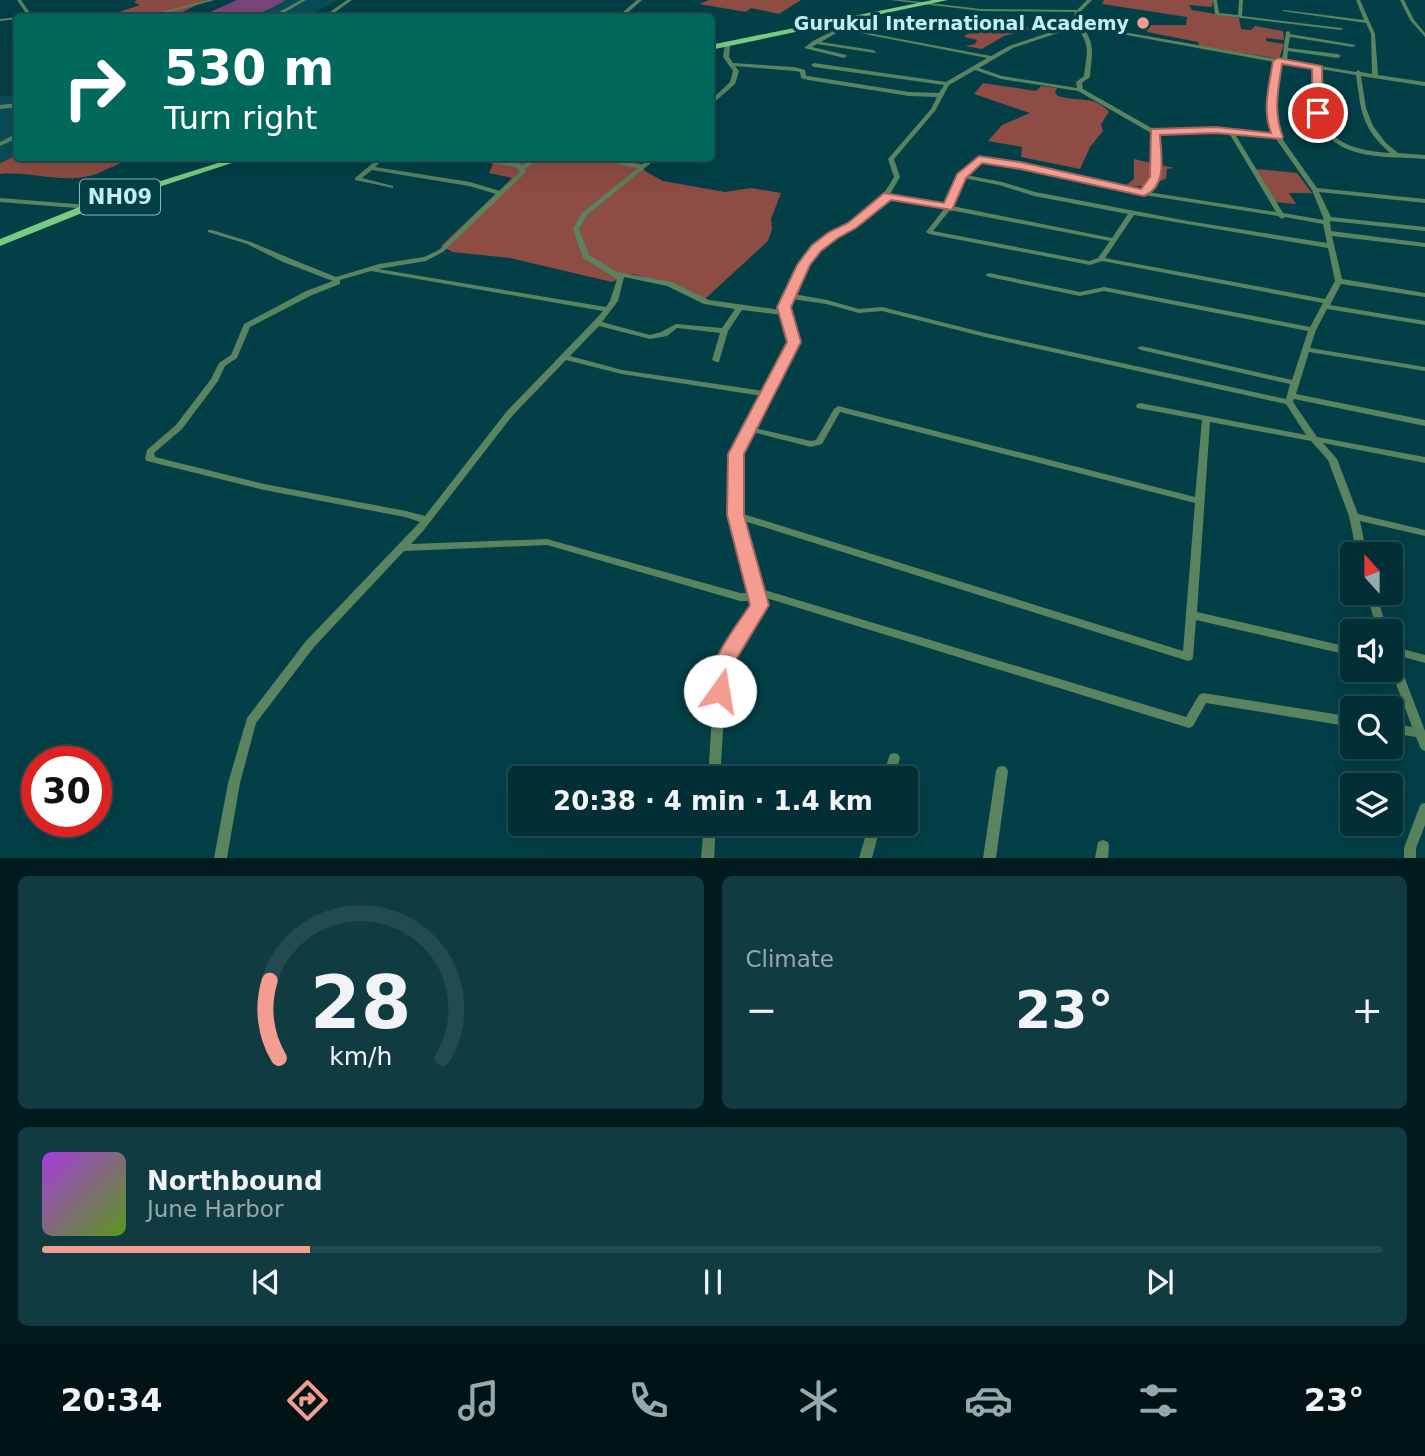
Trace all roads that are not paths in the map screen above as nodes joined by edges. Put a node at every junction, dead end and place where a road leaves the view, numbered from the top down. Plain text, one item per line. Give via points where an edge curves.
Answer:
1 (213, 0) edge
2 (304, 0) edge
3 (350, 0) edge
4 (640, 0) edge
5 (892, 0) edge
6 (944, 0) edge
7 (1090, 0) edge
8 (1215, 0) edge
9 (1241, 0) edge
10 (1288, 0) edge
11 (1358, 0) edge
12 (1402, 0) edge
13 (180, 2) dead end
14 (928, 4) junction
15 (187, 9) junction
16 (1284, 11) junction
17 (1077, 12) junction
18 (161, 14) edge
19 (278, 14) edge
20 (329, 14) edge
21 (623, 14) edge
22 (1240, 16) junction
23 (1336, 19) junction
24 (1368, 22) junction
25 (826, 23) junction
26 (1287, 23) junction
27 (1077, 25) junction
28 (841, 28) junction
29 (1288, 35) junction
30 (1425, 36) edge
31 (815, 42) junction
32 (1353, 44) dead end
33 (727, 45) junction
34 (714, 47) edge
35 (1287, 49) junction
36 (873, 52) dead end
37 (844, 56) dead end
38 (1338, 56) dead end
39 (993, 58) junction
40 (1281, 61) junction
41 (732, 64) junction
42 (814, 65) dead end
43 (1317, 66) junction
44 (975, 68) junction
45 (1358, 72) junction
46 (1375, 75) junction
47 (1425, 83) edge
48 (947, 84) junction
49 (1080, 90) junction
50 (940, 95) junction
51 (714, 100) edge
52 (1154, 132) junction
53 (1231, 132) junction
54 (1278, 137) junction
55 (1397, 155) junction
56 (1425, 158) edge
57 (233, 161) edge
58 (379, 161) edge
59 (502, 161) edge
60 (532, 161) edge
61 (611, 161) edge
62 (650, 161) edge
63 (642, 167) junction
64 (523, 168) junction
65 (371, 169) junction
66 (961, 177) junction
67 (391, 187) dead end
68 (1315, 190) junction
69 (500, 193) junction
70 (1144, 193) junction
71 (888, 196) junction
72 (0, 200) edge
73 (1425, 201) edge
74 (88, 207) junction
75 (948, 208) junction
76 (1132, 213) junction
77 (1282, 217) junction
78 (1327, 220) junction
79 (1425, 229) edge
80 (210, 231) dead end
81 (1328, 233) junction
82 (1114, 240) junction
83 (0, 243) edge
84 (1425, 245) edge
85 (1331, 246) junction
86 (1101, 259) junction
87 (369, 269) junction
88 (615, 274) junction
89 (989, 275) dead end
90 (336, 279) junction
91 (1339, 281) junction
92 (1425, 295) edge
93 (790, 296) junction
94 (1326, 304) junction
95 (740, 307) junction
96 (607, 309) junction
97 (786, 313) junction
98 (597, 323) junction
99 (1425, 323) edge
100 (1312, 330) junction
101 (724, 331) junction
102 (1141, 348) dead end
103 (1306, 349) junction
104 (566, 356) junction
105 (716, 360) dead end
106 (1425, 369) edge
107 (1295, 383) junction
108 (767, 394) junction
109 (1290, 399) junction
110 (1140, 406) dead end
111 (1206, 419) junction
112 (1425, 423) edge
113 (749, 429) junction
114 (1315, 440) junction
115 (1425, 460) edge
116 (1200, 500) junction
117 (736, 515) junction
118 (1354, 516) junction
119 (425, 520) junction
120 (1425, 533) edge
121 (1359, 542) edge
122 (402, 548) junction
123 (758, 595) junction
124 (1191, 615) junction
125 (1340, 649) edge
126 (1403, 658) edge
127 (1425, 659) edge
128 (1401, 682) edge
129 (1340, 720) edge
130 (1403, 731) edge
131 (1420, 733) junction
132 (1425, 746) edge
133 (894, 758) dead end
134 (715, 766) edge
135 (892, 766) edge
136 (1002, 771) dead end
137 (1425, 808) edge
138 (709, 836) edge
139 (871, 836) edge
140 (220, 858) edge
141 (707, 858) edge
142 (865, 858) edge
143 (989, 858) edge
144 (1410, 858) edge

1 - 15 street
2 - 19 street
3 - 20 street
4 - 21 street
5 - 14 street
6 - 14 main road
7 - 17 street
8 - 22 street via 1217,14
9 - 22 street
10 - 16 street
11 - 24 street
12 - 30 street
13 - 15 street
14 - 17 street
14 - 25 main road
15 - 18 street
16 - 23 street
16 - 26 street
17 - 27 street
22 - 26 street
23 - 24 street
23 - 26 street via 1341,29
24 - 46 street
25 - 28 street
25 - 33 main road
26 - 29 street
27 - 39 street via 1011,47
27 - 40 street
27 - 49 street via 1087,34 1091,50
28 - 31 street
28 - 39 street
29 - 32 street
29 - 35 street
31 - 36 street
31 - 37 street via 807,48
33 - 34 main road
33 - 41 street via 726,57
35 - 38 street
35 - 40 street
39 - 44 street
40 - 43 street
40 - 54 street via 1271,102
41 - 50 street via 794,69 808,78
41 - 51 street via 736,71 733,83
42 - 48 street
43 - 45 street
43 - 55 street via 1321,124 1338,145 1362,153
44 - 48 street
44 - 49 street
45 - 46 street
45 - 55 street via 1362,112 1380,142
46 - 47 street
48 - 50 street
49 - 52 street
50 - 71 street via 933,110 891,159 897,177
52 - 53 street
52 - 70 street via 1156,177
53 - 54 street
53 - 77 street
54 - 68 street
55 - 56 street
57 - 74 main road, NH09
58 - 65 street
59 - 64 street
60 - 64 street
61 - 63 street
62 - 63 street
63 - 88 street via 584,214 576,229 586,256
64 - 69 street
65 - 67 street via 357,179
65 - 69 street
66 - 70 street via 979,160
66 - 75 street
66 - 76 street
68 - 73 street
68 - 78 street
69 - 87 street via 441,251 425,259
70 - 77 street
71 - 75 street
71 - 93 street via 817,248 803,265
72 - 74 street
74 - 83 main road, NH09
75 - 82 street
75 - 86 street via 929,232 1090,263
76 - 82 street
76 - 85 street
77 - 78 street
78 - 79 street
78 - 81 street
80 - 90 street
81 - 84 street
81 - 85 street
82 - 86 street
85 - 91 street
86 - 94 street
87 - 90 street
87 - 96 street
88 - 95 street via 669,284 707,302
88 - 96 street via 621,278 620,285
89 - 100 street via 1087,295 1104,289
90 - 119 street via 247,326 234,356 222,365 179,427 150,452 150,459
91 - 92 street
91 - 94 street
93 - 97 street
93 - 109 street via 859,311 881,309
94 - 99 street
94 - 100 street
95 - 97 street
95 - 101 street
96 - 98 street
97 - 108 street via 794,342
98 - 101 street via 650,337 676,326
98 - 104 street
100 - 103 street
101 - 105 street
102 - 107 street
103 - 106 street
103 - 107 street
104 - 108 street via 622,372
104 - 119 street via 510,413
107 - 109 street
108 - 113 street
109 - 112 street
109 - 114 street
110 - 111 street
111 - 114 street
111 - 116 street
113 - 116 street via 811,444 819,442 838,409
113 - 117 street via 736,454
114 - 115 street
114 - 118 street via 1332,459
116 - 124 street
117 - 123 street
117 - 124 street via 1188,657
118 - 120 street
118 - 121 street
119 - 122 street
122 - 123 street via 547,542 740,597
122 - 140 street via 310,644 251,721
123 - 129 street via 1189,723 1203,698
123 - 134 street via 760,605 721,668
124 - 125 street
126 - 127 street
128 - 131 street
130 - 131 street
131 - 132 street
133 - 135 street
136 - 143 street
137 - 144 street
138 - 141 street
139 - 142 street

